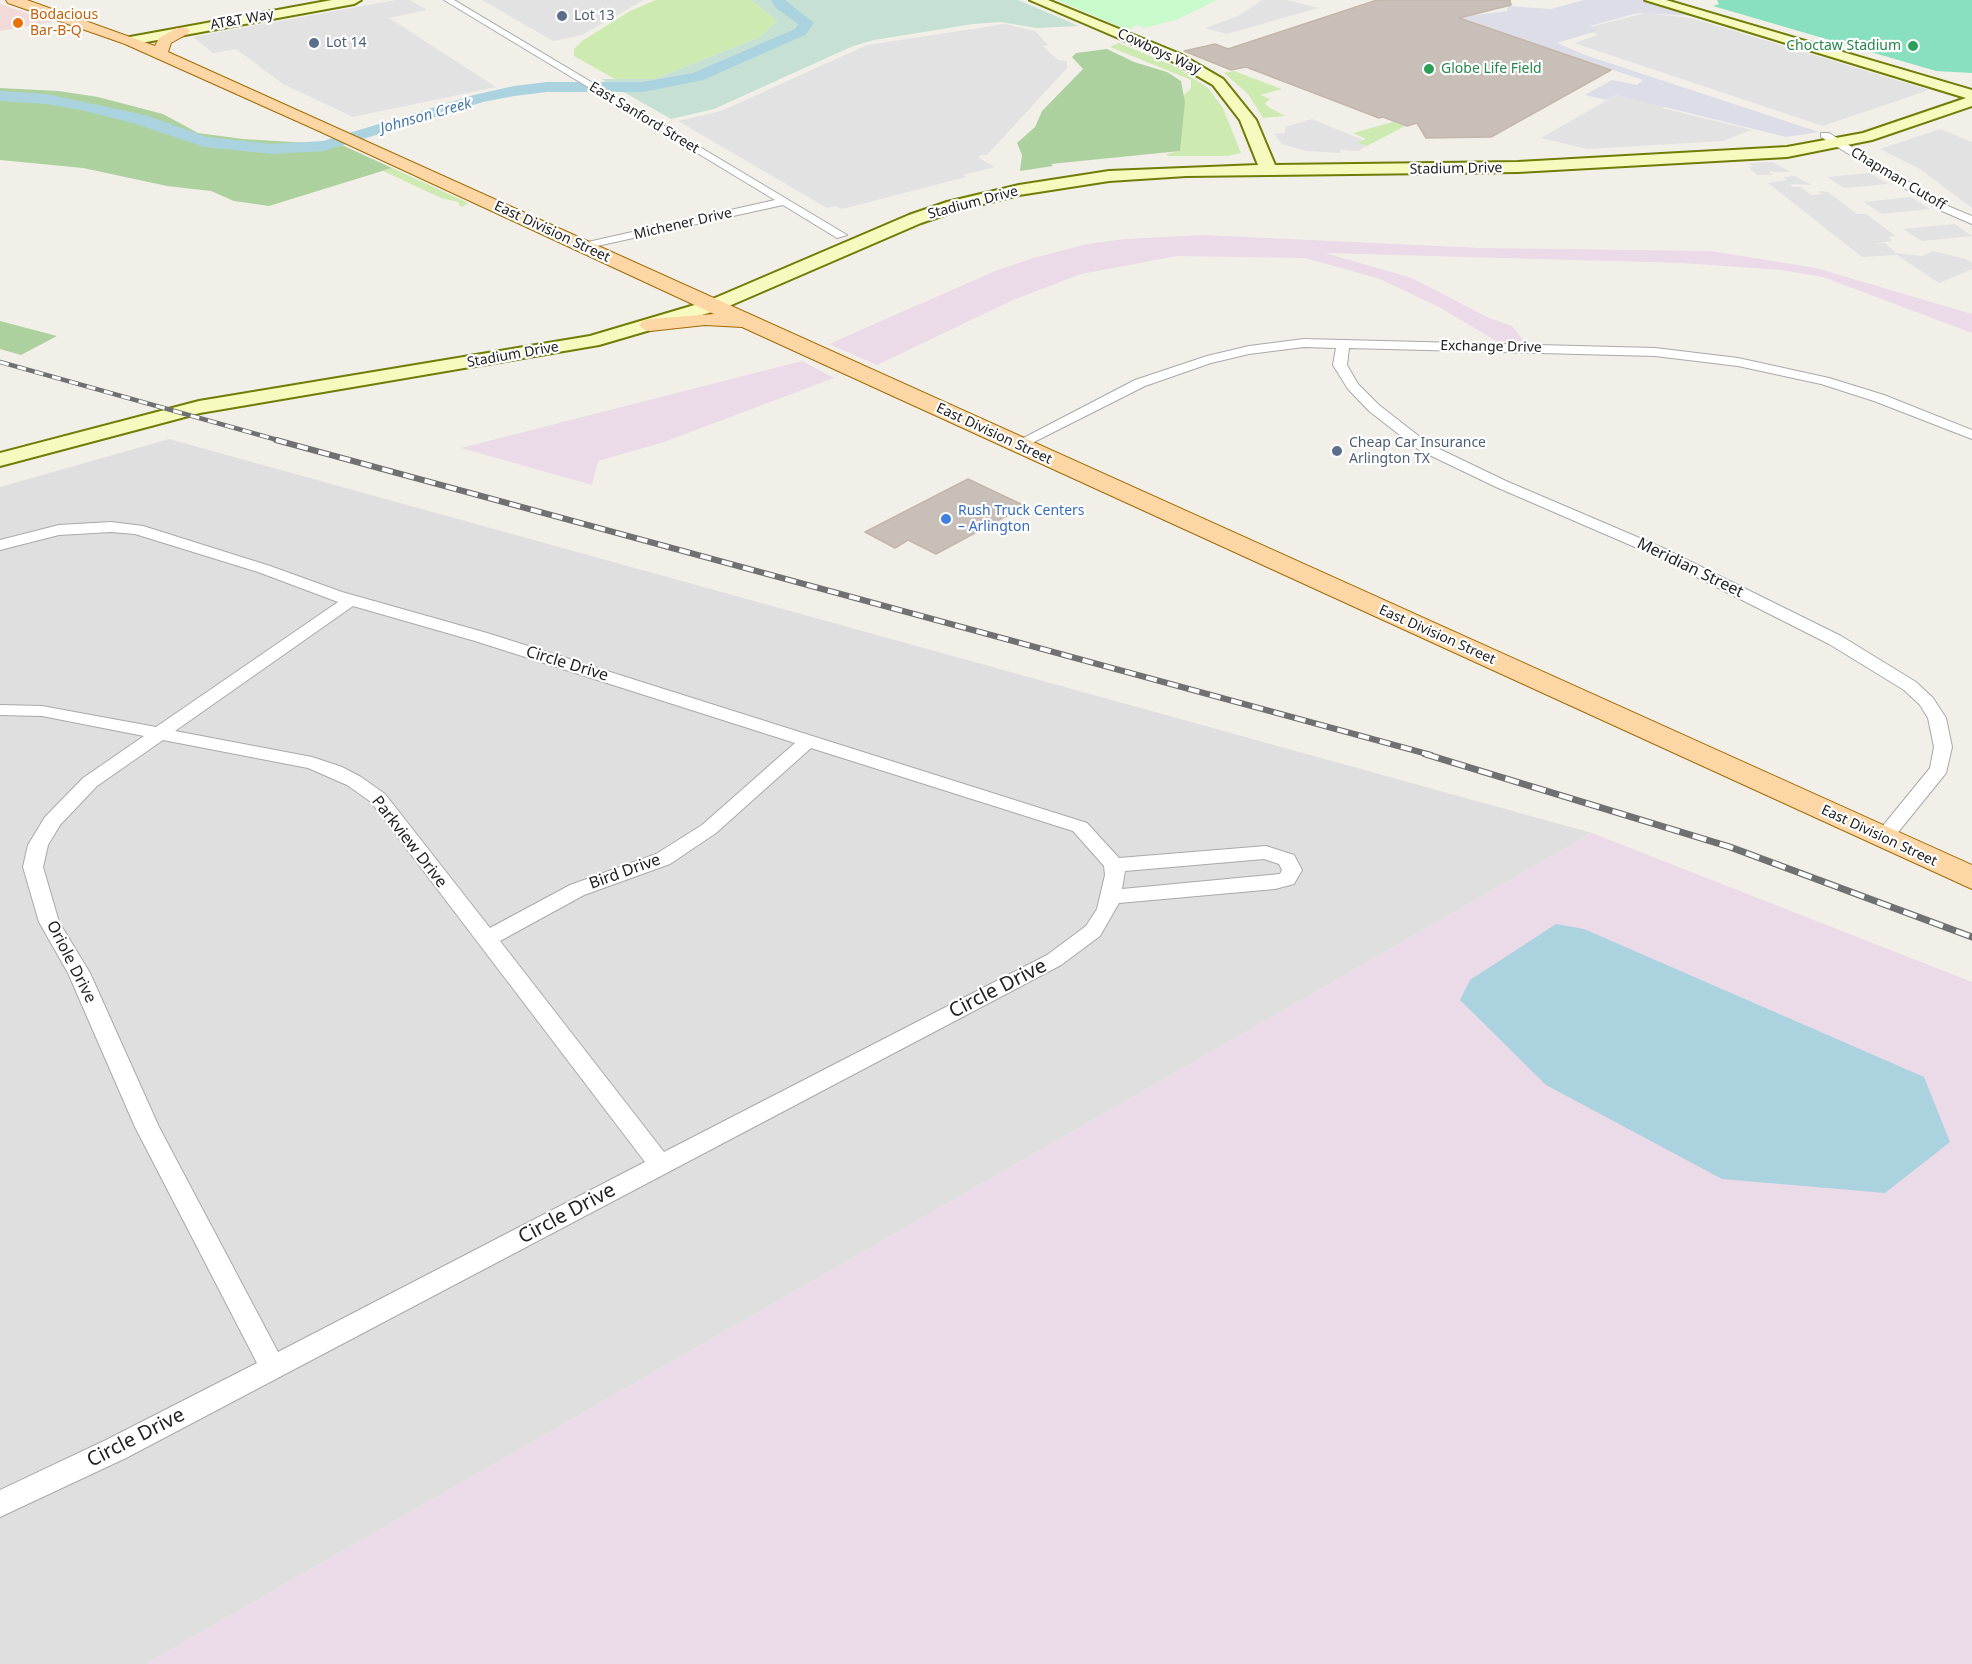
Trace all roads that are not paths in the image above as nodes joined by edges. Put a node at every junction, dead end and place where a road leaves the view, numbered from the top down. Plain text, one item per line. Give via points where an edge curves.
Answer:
1 (13, 0) edge
2 (323, 0) edge
3 (354, 0) edge
4 (447, 0) edge
5 (1037, 0) edge
6 (1652, 0) edge
7 (1675, 0) edge
8 (182, 31) junction
9 (124, 38) junction
10 (160, 54) junction
11 (1970, 93) edge
12 (1831, 139) junction
13 (1266, 165) junction
14 (1014, 186) junction
15 (782, 202) junction
16 (1972, 220) edge
17 (841, 235) junction
18 (583, 247) junction
19 (691, 295) junction
20 (714, 305) junction
21 (755, 324) junction
22 (650, 325) junction
23 (1343, 344) junction
24 (451, 350) junction
25 (333, 384) junction
26 (1972, 435) edge
27 (0, 444) edge
28 (1017, 445) junction
29 (0, 460) edge
30 (0, 545) edge
31 (351, 600) junction
32 (0, 710) edge
33 (159, 734) junction
34 (808, 740) junction
35 (1884, 837) junction
36 (1114, 865) junction
37 (1972, 878) edge
38 (1110, 897) junction
39 (485, 940) junction
40 (660, 1164) junction
41 (273, 1368) junction
42 (0, 1504) edge

1 - 9 main road, East Division Street
2 - 9 main road, AT&T Way
3 - 8 main road, AT&T Way
4 - 15 street, East Sanford Street
5 - 13 main road, Cowboys Way via 1175,57 1218,82 1248,120
6 - 11 main road
7 - 11 main road
8 - 9 main road, AT&T Way
8 - 10 main road via 165,41
9 - 10 main road, East Division Street
10 - 18 main road, East Division Street
11 - 12 main road, Stadium Drive via 1851,129
12 - 13 main road, Stadium Drive via 1787,152 1423,170
12 - 16 street, Chapman Cutoff via 1946,209
13 - 14 main road, Stadium Drive
14 - 17 main road, Stadium Drive via 931,201
14 - 20 main road, Stadium Drive via 915,219
15 - 17 street, East Sanford Street
15 - 18 street, Michener Drive
17 - 19 main road, Stadium Drive
18 - 19 main road, East Division Street
19 - 20 main road, East Division Street
19 - 24 main road, Stadium Drive via 583,326
20 - 21 main road, East Division Street
20 - 22 main road, Stadium Drive
21 - 22 main road via 705,319
21 - 28 main road, East Division Street
22 - 25 main road, Stadium Drive via 592,341
23 - 26 street, Exchange Drive via 1655,352 1738,362 1879,398
23 - 28 street, Exchange Drive via 1304,343 1207,360 1140,383
23 - 35 street, Meridian Street via 1340,365 1353,386 1382,415 1424,447 1657,550 1835,640 1911,687 1937,718 1943,747 1939,769
24 - 25 main road via 356,373
24 - 27 main road, Stadium Drive via 203,392
25 - 29 main road, Stadium Drive via 187,410
28 - 35 main road, East Division Street
30 - 31 street, Circle Drive via 59,530 111,526 137,529
31 - 33 street, Oriole Drive
31 - 34 street, Circle Drive
32 - 33 street, Parkview Drive via 42,711
33 - 39 street, Parkview Drive via 312,764 354,781 378,798
33 - 41 street, Oriole Drive via 68,802 38,845 33,867 48,922 79,973 147,1127
34 - 36 street, Circle Drive via 1080,827
34 - 39 street, Bird Drive via 708,829 663,858 577,890
35 - 37 main road, East Division Street
36 - 38 street, Circle Drive
36 - 38 street via 1266,852 1287,860 1292,870 1287,879 1275,882
38 - 40 street, Circle Drive via 1107,910 1093,931 1054,960
39 - 40 street, Parkview Drive
40 - 41 street, Circle Drive
41 - 42 street, Circle Drive

